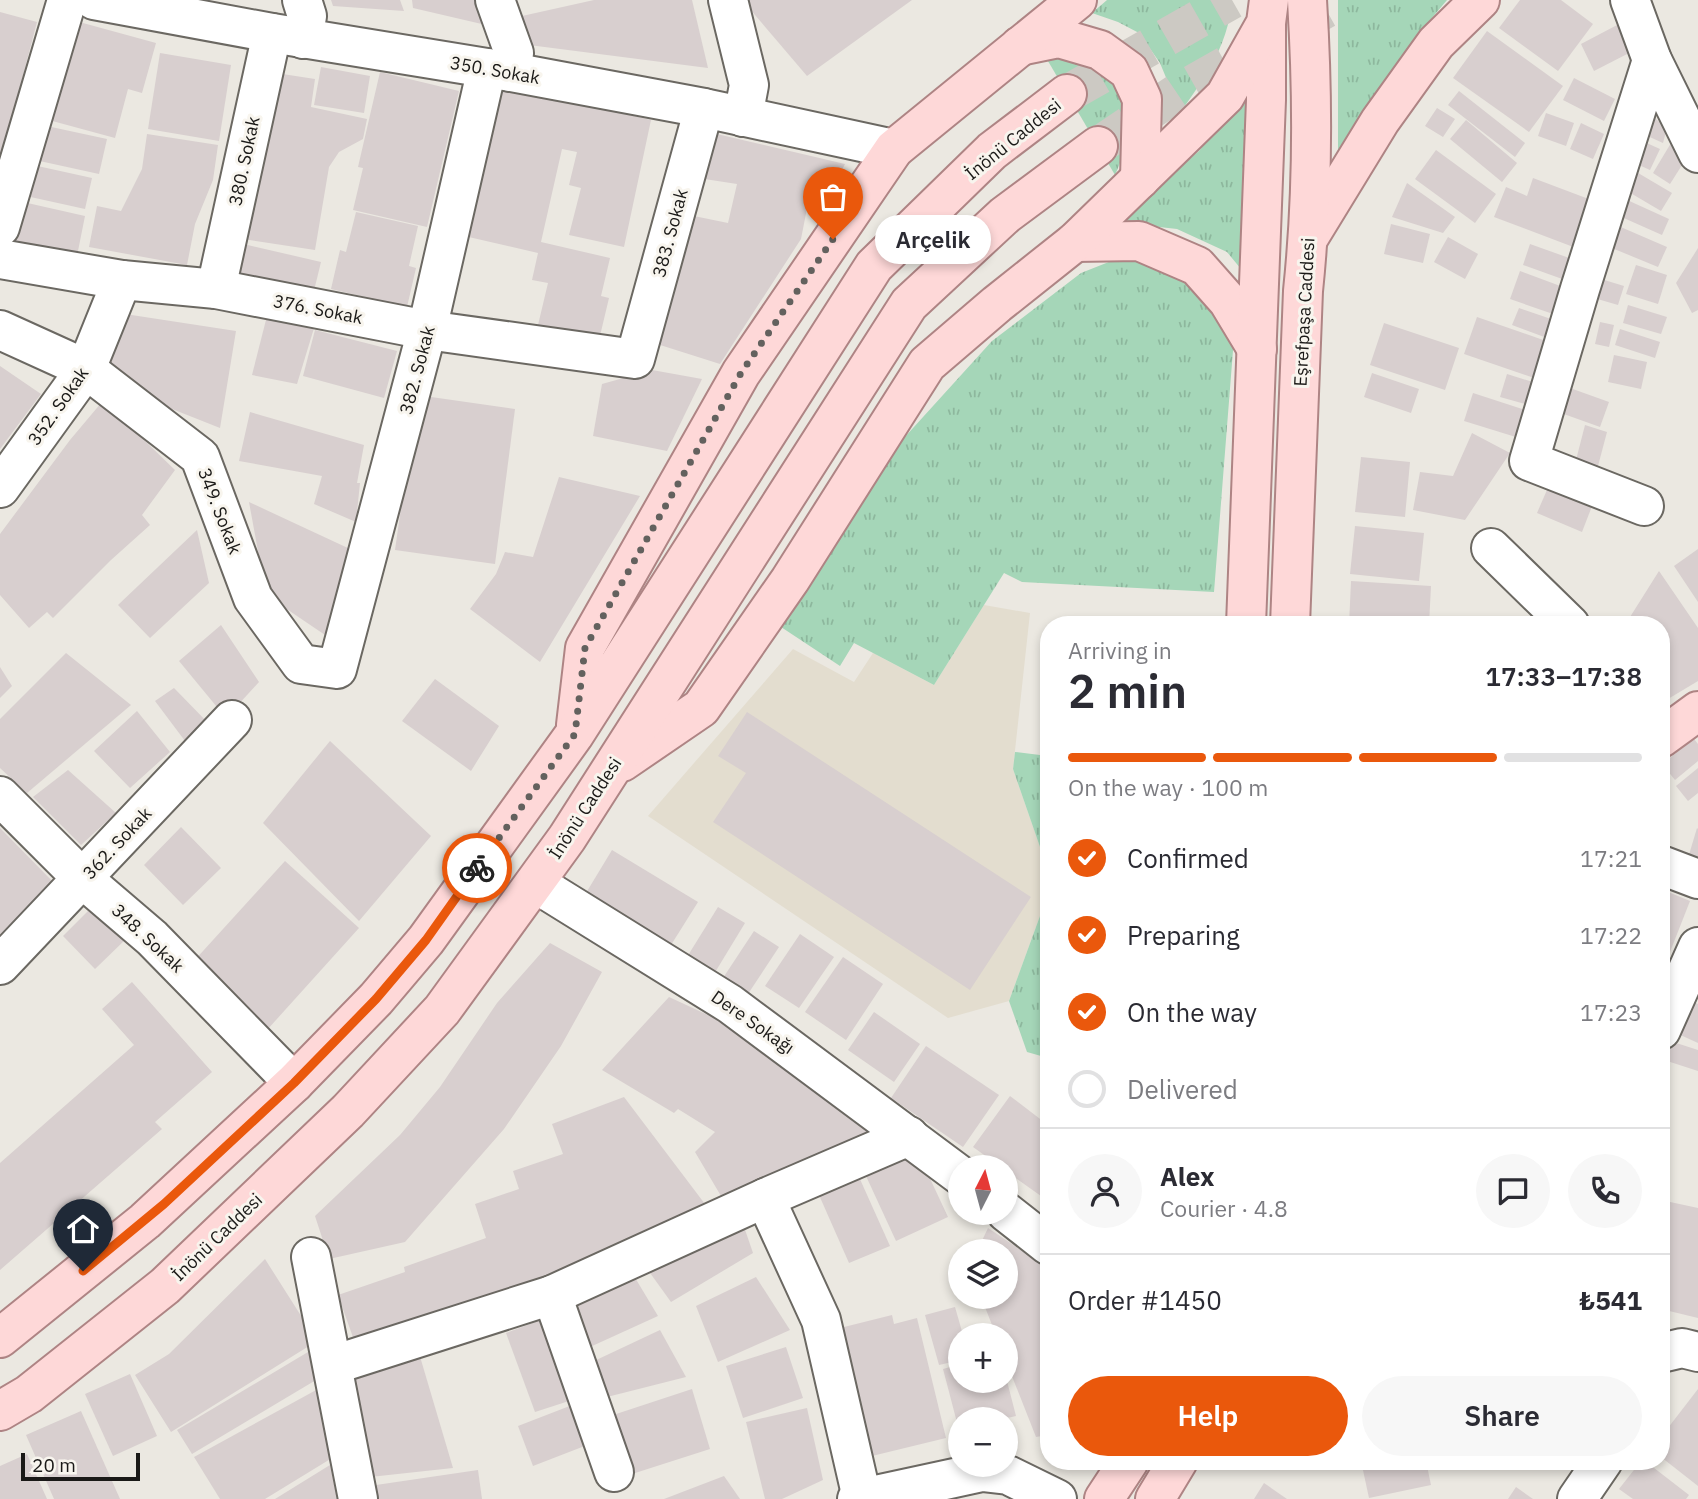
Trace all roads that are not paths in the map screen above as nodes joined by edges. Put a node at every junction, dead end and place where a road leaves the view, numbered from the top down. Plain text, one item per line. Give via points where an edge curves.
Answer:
1 (67, 0) edge
2 (94, 0) edge
3 (302, 0) edge
4 (495, 0) edge
5 (728, 0) edge
6 (1077, 0) edge
7 (1305, 0) edge
8 (1480, 0) edge
9 (1630, 0) edge
10 (145, 5) edge
11 (1266, 8) edge
12 (287, 36) junction
13 (1020, 46) junction
14 (1652, 60) junction
15 (499, 70) junction
16 (1067, 94) tunnel mouth
17 (1266, 100) junction
18 (704, 108) junction
19 (743, 117) junction
20 (1098, 146) tunnel mouth
21 (894, 149) junction
22 (1698, 153) edge
23 (1140, 179) junction
24 (0, 226) edge
25 (1309, 237) junction
26 (1074, 242) junction
27 (0, 259) edge
28 (122, 280) junction
29 (216, 289) junction
30 (0, 330) edge
31 (428, 330) junction
32 (1256, 349) junction
33 (635, 359) joint
34 (86, 369) junction
35 (0, 488) edge
36 (1644, 506) dead end
37 (1491, 548) dead end
38 (1246, 616) edge
39 (1290, 616) edge
40 (1561, 616) edge
41 (337, 669) joint
42 (232, 720) dead end
43 (575, 734) junction
44 (609, 771) junction
45 (0, 796) edge
46 (1670, 868) edge
47 (83, 879) junction
48 (1698, 879) edge
49 (535, 883) junction
50 (1698, 947) edge
51 (0, 965) edge
52 (1670, 1010) edge
53 (294, 1083) junction
54 (909, 1136) junction
55 (948, 1167) edge
56 (765, 1198) junction
57 (1018, 1221) edge
58 (1040, 1239) edge
59 (311, 1257) dead end
60 (552, 1295) junction
61 (0, 1338) edge
62 (333, 1365) junction
63 (0, 1411) edge
64 (1123, 1470) edge
65 (1173, 1470) edge
66 (1597, 1470) edge
67 (614, 1472) dead end
68 (860, 1498) edge
69 (358, 1499) edge
70 (1057, 1499) edge
71 (1104, 1499) edge
72 (1155, 1499) edge
73 (1577, 1499) edge

1 - 24 street
2 - 10 street, 350. Sokak
3 - 12 street, 380. Sokak via 307,16
4 - 15 street, 382. Sokak via 514,53
5 - 19 street via 749,85
6 - 13 main road
7 - 17 main road
7 - 25 main road, Eşrefpaşa Caddesi via 1311,78
8 - 25 main road via 1436,43 1380,121
9 - 14 street
10 - 12 street, 350. Sokak
11 - 17 main road
11 - 23 main road via 1225,96
12 - 15 street, 350. Sokak
12 - 29 street, 380. Sokak
13 - 21 main road
13 - 23 main road via 1059,38 1100,50 1129,71 1142,99
14 - 22 street
14 - 36 street via 1530,461
15 - 18 street, 350. Sokak
15 - 31 street, 382. Sokak
16 - 43 main road, İnönü Caddesi via 992,151 874,266
17 - 32 main road
18 - 19 street, 350. Sokak
18 - 33 street, 383. Sokak
19 - 21 street, 350. Sokak
20 - 44 main road, İnönü Caddesi via 1005,215 909,304
21 - 43 main road via 741,373 585,648
23 - 26 main road
25 - 39 main road, Eşrefpaşa Caddesi
26 - 32 main road via 1139,241 1197,267 1228,302
26 - 44 main road via 927,364 790,580 701,708
27 - 28 street, 376. Sokak
28 - 29 street, 376. Sokak
28 - 34 street, 352. Sokak
29 - 31 street, 376. Sokak
30 - 34 street, 349. Sokak
31 - 33 street, 376. Sokak
31 - 41 street, 382. Sokak
32 - 38 main road
34 - 35 street, 352. Sokak
34 - 41 street, 349. Sokak via 200,457 253,598 301,664
37 - 40 street
42 - 47 street, 362. Sokak
43 - 53 main road, İnönü Caddesi via 426,940
44 - 49 main road, İnönü Caddesi
45 - 47 street, 348. Sokak
46 - 48 street
47 - 51 street, 362. Sokak
47 - 53 street, 348. Sokak via 152,938
49 - 54 street, Dere Sokağı via 730,1004
49 - 63 main road, İnönü Caddesi via 442,1010 348,1111 165,1286 29,1394
50 - 52 street
53 - 61 main road, İnönü Caddesi via 145,1221
54 - 55 street, Dere Sokağı
54 - 56 street
56 - 60 street
56 - 68 street via 821,1320
57 - 58 street
59 - 62 street
60 - 62 street
60 - 67 street
62 - 69 street
64 - 71 main road
65 - 72 main road
66 - 73 street
68 - 70 street via 982,1472 1008,1475

